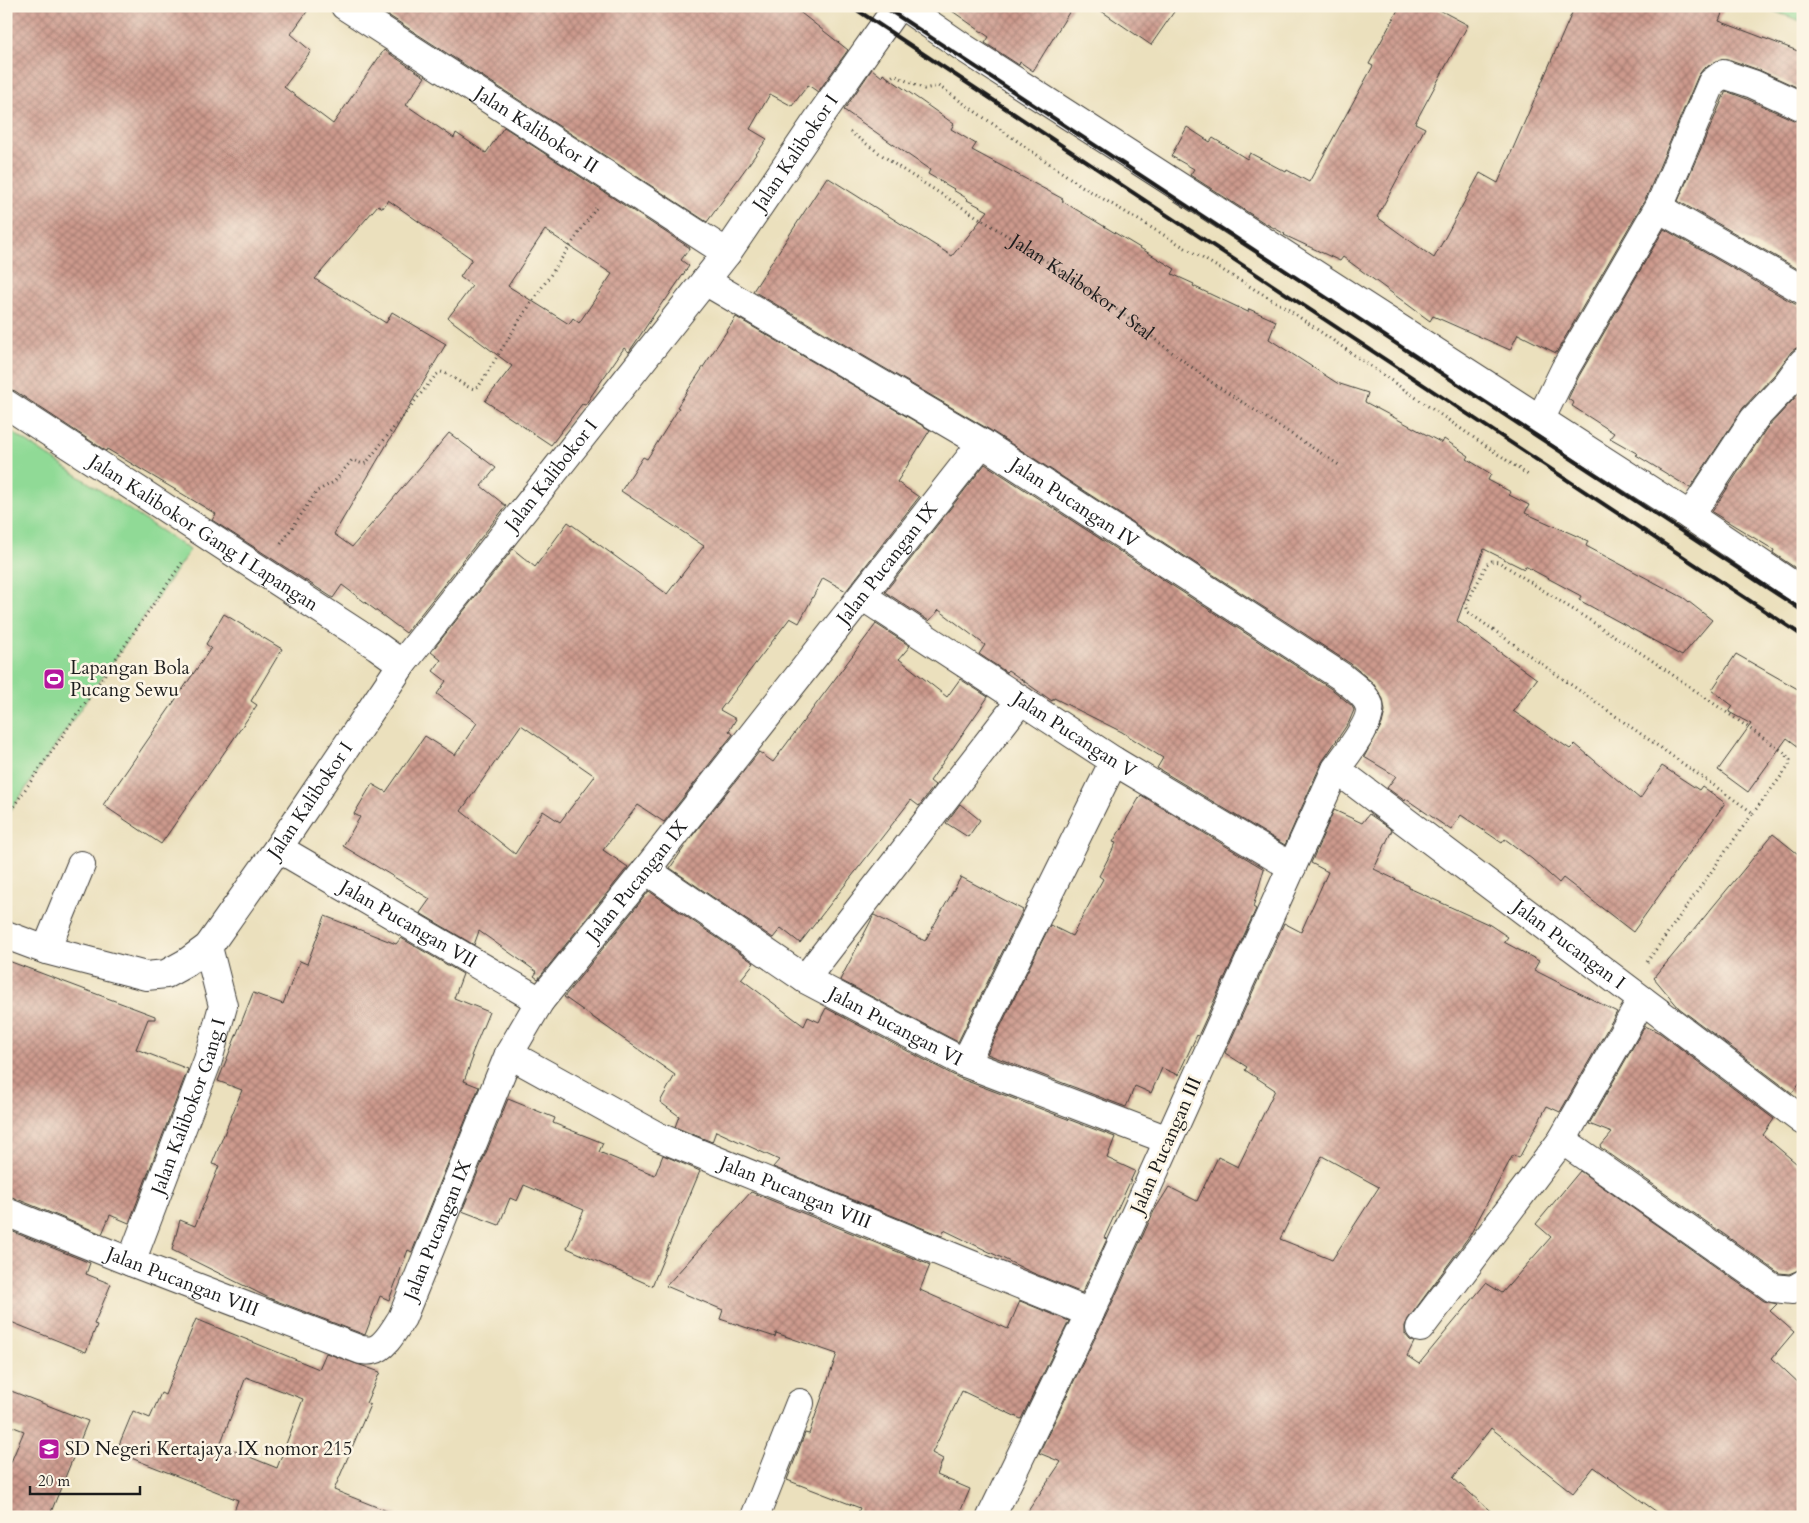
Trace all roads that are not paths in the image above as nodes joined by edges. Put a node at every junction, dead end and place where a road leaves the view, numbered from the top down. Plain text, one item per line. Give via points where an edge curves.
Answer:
1 (345, 6) edge
2 (898, 6) edge
3 (903, 6) edge
4 (1803, 107) edge
5 (1660, 205) junction
6 (727, 253) junction
7 (705, 281) junction
8 (1803, 290) edge
9 (1803, 362) edge
10 (6, 404) edge
11 (1540, 420) junction
12 (982, 443) junction
13 (1690, 516) junction
14 (1803, 592) edge
15 (862, 596) junction
16 (402, 664) junction
17 (1021, 700) junction
18 (1114, 761) junction
19 (1336, 770) junction
20 (278, 848) junction
21 (81, 865) dead end
22 (1292, 867) junction
23 (646, 870) junction
24 (6, 935) edge
25 (208, 947) junction
26 (46, 950) junction
27 (805, 979) junction
28 (1635, 994) junction
29 (540, 1001) junction
30 (509, 1054) junction
31 (965, 1063) junction
32 (1798, 1107) edge
33 (1168, 1140) junction
34 (1562, 1140) junction
35 (6, 1212) edge
36 (131, 1262) junction
37 (1803, 1284) edge
38 (1090, 1313) junction
39 (1420, 1328) dead end
40 (361, 1350) joint
41 (800, 1403) dead end
42 (754, 1517) edge
43 (991, 1517) edge

1 - 6 street, Jalan Kalibokor II
2 - 6 street, Jalan Kalibokor I via 843,124
3 - 11 street
4 - 5 street via 1723,74 1712,82
5 - 8 street via 1669,214
5 - 11 street via 1565,369
6 - 7 street, Jalan Kalibokor I
7 - 12 street, Jalan Pucangan IV
7 - 16 street, Jalan Kalibokor I
9 - 13 street via 1754,419
10 - 16 street, Jalan Kalibokor Gang I Lapangan
11 - 13 street
12 - 15 street, Jalan Pucangan IX
12 - 19 street, Jalan Pucangan IV via 1359,691 1369,704 1368,718
13 - 14 street
15 - 17 street, Jalan Pucangan V
15 - 23 street, Jalan Pucangan IX
16 - 20 street, Jalan Kalibokor I
17 - 18 street, Jalan Pucangan V
17 - 27 street
18 - 22 street, Jalan Pucangan V
18 - 31 street
19 - 22 street, Jalan Pucangan III
19 - 28 street, Jalan Pucangan I
20 - 25 street, Jalan Kalibokor I
20 - 29 street, Jalan Pucangan VII
21 - 26 street
22 - 33 street, Jalan Pucangan III
23 - 27 street, Jalan Pucangan VI
23 - 29 street, Jalan Pucangan IX
24 - 26 street, Jalan Kalibokor I
25 - 26 street, Jalan Kalibokor I via 166,974 146,976
25 - 36 street, Jalan Kalibokor Gang I via 223,1006 208,1060
27 - 31 street, Jalan Pucangan VI
28 - 32 street, Jalan Pucangan I
28 - 34 street
29 - 30 street, Jalan Pucangan IX
30 - 38 street, Jalan Pucangan VIII via 659,1137
30 - 40 street, Jalan Pucangan IX via 402,1318 379,1348
31 - 33 street, Jalan Pucangan VI
33 - 38 street, Jalan Pucangan III
34 - 37 street via 1773,1288 1793,1290
34 - 39 street
35 - 36 street, Jalan Pucangan VIII
36 - 40 street, Jalan Pucangan VIII
38 - 43 street, Jalan Pucangan III
41 - 42 street

